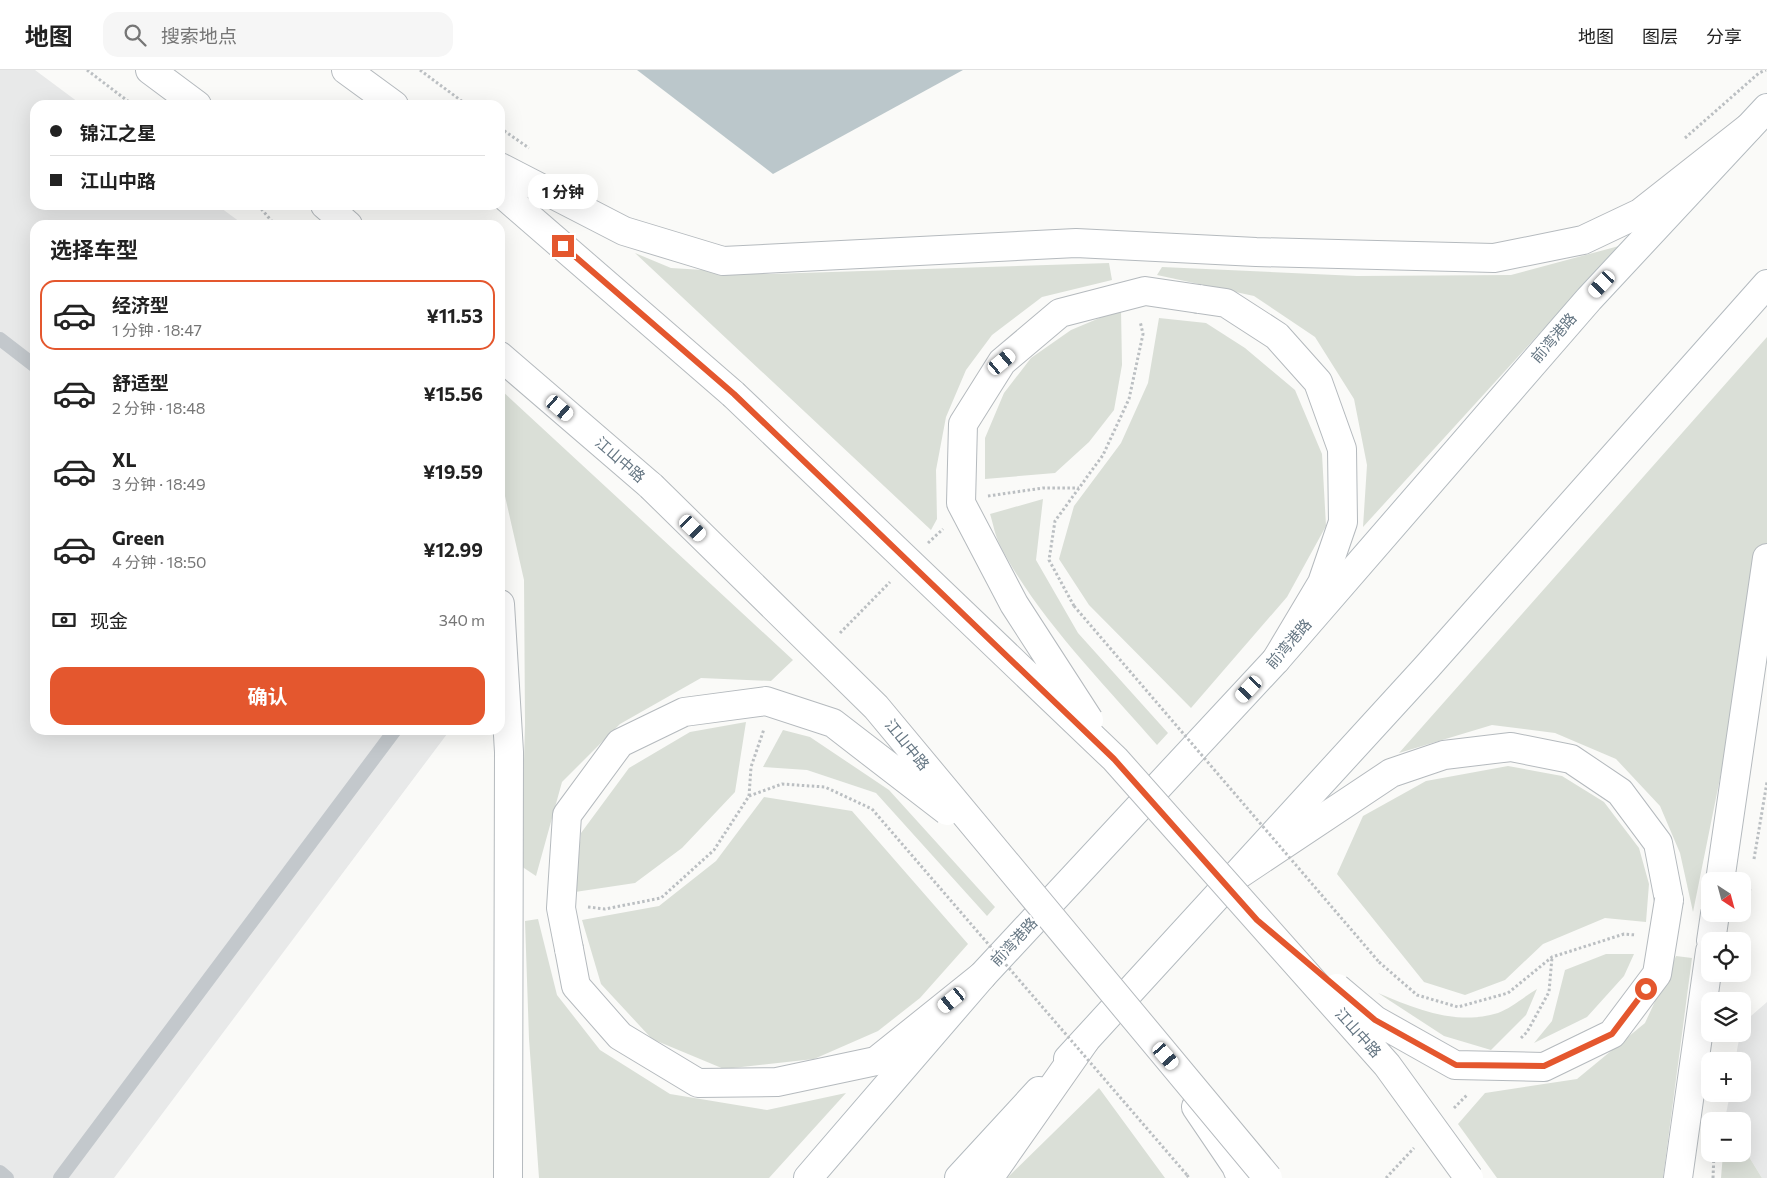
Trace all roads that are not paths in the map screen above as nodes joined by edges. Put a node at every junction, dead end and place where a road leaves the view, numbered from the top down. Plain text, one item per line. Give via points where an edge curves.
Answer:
1 (150, 70) edge
2 (346, 70) edge
3 (190, 100) edge
4 (387, 100) edge
5 (1767, 108) edge
6 (1748, 128) junction
7 (505, 170) edge
8 (505, 196) edge
9 (331, 210) edge
10 (342, 220) edge
11 (1767, 284) edge
12 (0, 338) edge
13 (505, 360) edge
14 (30, 362) edge
15 (1767, 558) edge
16 (1276, 660) junction
17 (505, 686) edge
18 (391, 735) edge
19 (1114, 759) junction
20 (986, 840) junction
21 (1721, 872) edge
22 (1235, 877) junction
23 (1257, 920) junction
24 (982, 976) junction
25 (1706, 982) edge
26 (1142, 1028) junction
27 (1085, 1041) junction
28 (0, 1172) edge
29 (7, 1178) edge
30 (60, 1178) edge
31 (508, 1178) edge
32 (808, 1178) edge
33 (960, 1178) edge
34 (989, 1178) edge
35 (1240, 1178) edge
36 (1268, 1178) edge
37 (1469, 1178) edge
38 (1678, 1178) edge

1 - 3 main road
2 - 4 main road
5 - 6 main road, 前湾港路
6 - 7 main road via 1640,213 1583,240 1494,258 1256,252 1076,243 723,261 624,230
6 - 16 main road, 前湾港路 via 1589,299
8 - 19 main road, 江山中路, bridge via 734,394
9 - 10 main road
11 - 22 main road via 1426,668
12 - 14 lane
13 - 20 main road, 江山中路, bridge via 651,486 876,707
15 - 21 main road
16 - 19 main road, bridge via 1322,583 1343,522 1342,449 1318,382 1277,336 1226,303 1145,291 1060,313 1002,362 964,424 961,503 1014,604
16 - 24 main road, 前湾港路
17 - 31 main road via 509,752
18 - 30 lane
19 - 23 main road, 江山中路, bridge
20 - 24 main road, bridge via 833,723 766,701 684,712 620,743 567,815 561,908 576,986 620,1036 698,1084 777,1082 876,1061
20 - 26 main road, 江山中路, bridge
22 - 23 main road, bridge via 1391,773 1444,755 1511,747 1571,759 1620,792 1658,843 1668,900 1657,974 1652,981 1612,1034 1544,1066 1456,1065 1375,1020
22 - 27 main road
23 - 37 main road, 江山中路, bridge via 1386,1065
24 - 32 main road, 前湾港路
25 - 38 main road
26 - 35 main road, bridge via 1236,1166
26 - 36 main road, 江山中路, bridge
27 - 33 main road
27 - 34 main road
28 - 29 lane

